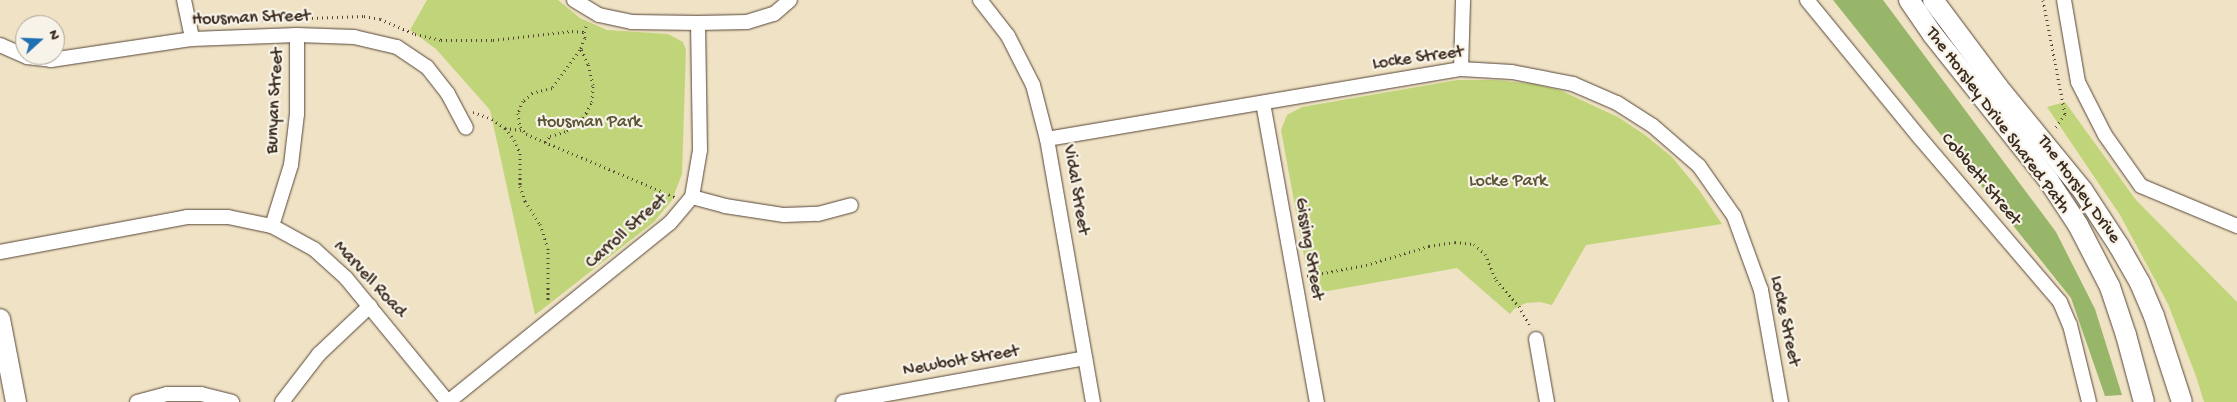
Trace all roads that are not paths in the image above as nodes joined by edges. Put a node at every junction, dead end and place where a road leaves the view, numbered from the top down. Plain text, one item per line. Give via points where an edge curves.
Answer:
1 (184, 0) edge
2 (574, 0) edge
3 (790, 0) edge
4 (980, 0) edge
5 (1463, 0) edge
6 (1808, 0) edge
7 (1909, 0) edge
8 (1933, 0) edge
9 (2064, 0) edge
10 (698, 23) junction
11 (297, 35) junction
12 (192, 39) junction
13 (0, 45) edge
14 (1461, 69) junction
15 (1263, 103) junction
16 (466, 128) dead end
17 (1047, 140) junction
18 (690, 200) junction
19 (851, 205) dead end
20 (272, 226) junction
21 (2237, 226) edge
22 (0, 252) edge
23 (370, 306) junction
24 (0, 319) edge
25 (1536, 339) road end
26 (1085, 358) junction
27 (16, 402) edge
28 (137, 402) edge
29 (232, 402) edge
30 (282, 402) edge
31 (448, 402) edge
32 (843, 402) edge
33 (1093, 402) edge
34 (1317, 402) edge
35 (1548, 402) edge
36 (1781, 402) edge
37 (2089, 402) edge
38 (2144, 402) edge
39 (2182, 402) edge

1 - 12 street
2 - 10 street via 600,15 631,22
3 - 10 street via 774,14 747,22
4 - 17 street, Vidal Street via 1008,36 1033,85
5 - 14 street
6 - 37 street, Cobbett Street via 2060,302 2070,325
7 - 38 main road, The Horsley Drive via 2049,181 2078,225 2110,287
8 - 39 main road, The Horsley Drive via 1998,87 2083,191 2119,246 2154,316
9 - 21 street via 2078,82 2105,135 2141,186
10 - 18 street, Carroll Street via 700,150
11 - 12 street, Housman Street
11 - 16 street, Housman Street via 354,37 397,47 427,66 448,94
11 - 20 street, Bunyan Street via 298,114 291,165
12 - 13 street, Housman Street via 51,60 27,57
14 - 15 street, Locke Street
14 - 36 street, Locke Street via 1512,72 1573,84 1617,103 1653,126 1699,166 1734,216 1761,290
15 - 17 street, Locke Street
15 - 34 street, Gissing Street
17 - 26 street, Vidal Street
18 - 19 street via 784,215 818,214
18 - 31 street, Carroll Street via 670,224
20 - 22 street, Marvell Road via 228,218 187,217
20 - 23 street, Marvell Road via 314,249 346,278
23 - 30 street via 319,354
23 - 31 street, Marvell Road
24 - 27 main road
25 - 35 street
26 - 32 street, Newbolt Street
26 - 33 street, Vidal Street
28 - 29 street via 167,394 201,394

